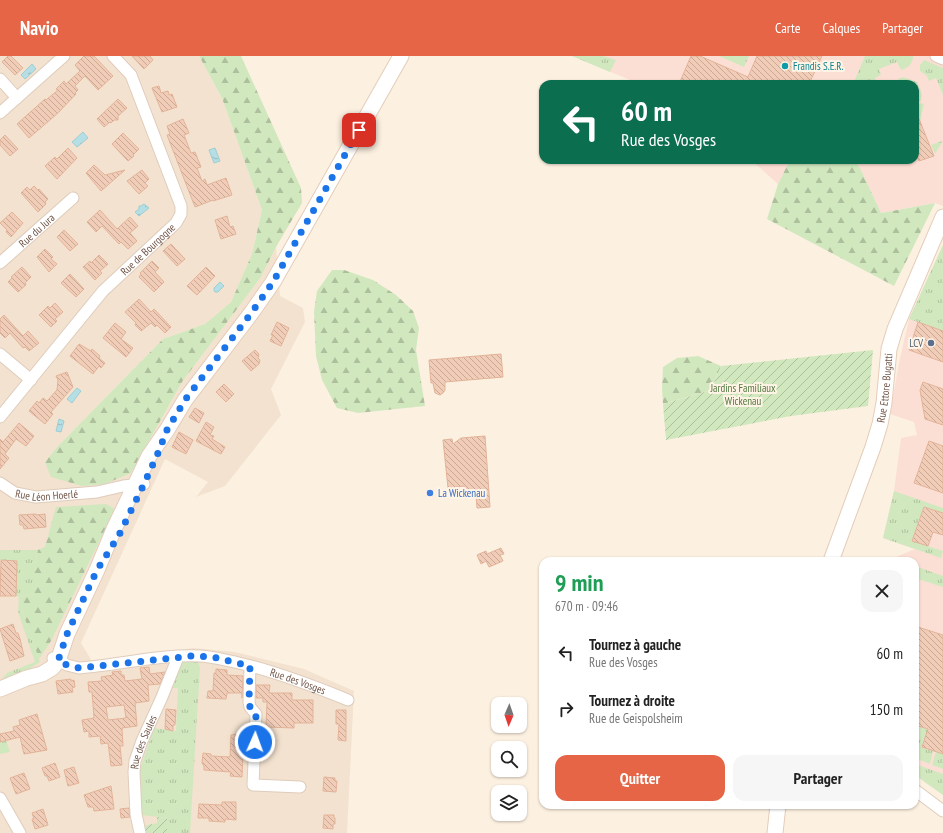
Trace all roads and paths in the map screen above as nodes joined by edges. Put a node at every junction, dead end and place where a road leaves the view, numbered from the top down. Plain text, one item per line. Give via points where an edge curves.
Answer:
1 (64, 56) edge
2 (113, 56) edge
3 (401, 56) edge
4 (936, 56) edge
5 (943, 59) edge
6 (0, 79) edge
7 (17, 98) junction
8 (0, 113) edge
9 (73, 198) dead end
10 (943, 217) edge
11 (0, 263) edge
12 (0, 354) edge
13 (31, 380) junction
14 (0, 417) edge
15 (0, 484) edge
16 (137, 490) junction
17 (832, 557) edge
18 (178, 657) junction
19 (55, 659) junction
20 (250, 666) junction
21 (0, 689) edge
22 (348, 700) dead end
23 (300, 787) dead end
24 (919, 793) edge
25 (0, 798) edge
26 (778, 809) edge
27 (943, 811) edge
28 (20, 833) edge
29 (140, 833) edge
30 (775, 833) edge

1 - 7 street
2 - 13 street, Rue de Bourgogne via 131,75 182,212 176,223 103,290
3 - 16 main road via 273,282 185,400
4 - 5 street
6 - 7 street
7 - 8 street
9 - 11 street, Rue du Jura
10 - 17 main road, Rue Ettore Bugatti via 895,329 889,353 880,424
12 - 13 street
13 - 14 street, Rue de Bourgogne
15 - 16 street, Rue Léon Hoerlé via 15,493 31,497 97,492 123,486
16 - 19 main road via 119,535 97,570
18 - 19 street, Rue des Vosges via 79,668
18 - 20 street, Rue des Vosges via 213,657
18 - 29 street, Rue des Saules via 135,761 136,814
19 - 21 main road via 27,678
20 - 22 street, Rue des Vosges via 292,678
20 - 23 street via 249,702 256,714 254,785
24 - 27 street
25 - 28 street
26 - 30 main road

